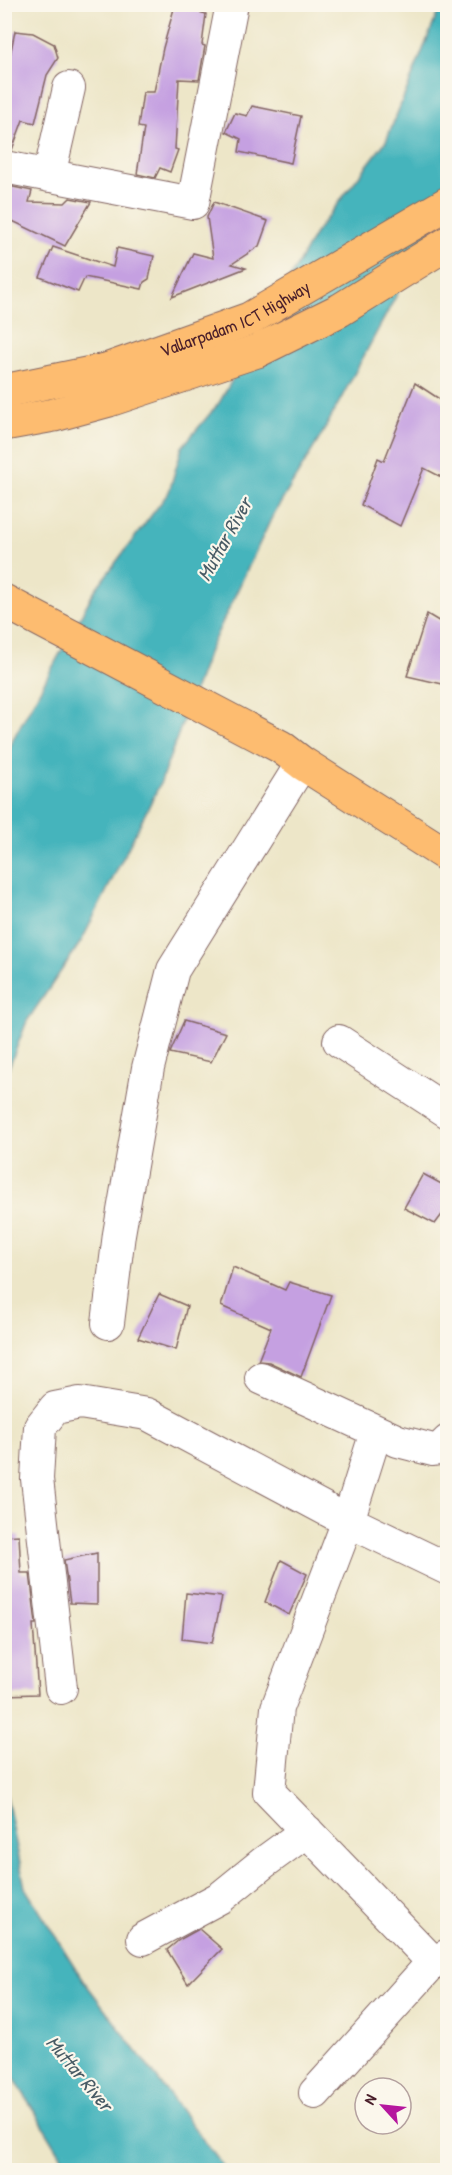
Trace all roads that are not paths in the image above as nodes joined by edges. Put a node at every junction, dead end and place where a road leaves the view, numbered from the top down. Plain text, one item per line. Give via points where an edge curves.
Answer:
1 (232, 4) edge
2 (69, 88) dead end
3 (4, 167) edge
4 (50, 176) junction
5 (447, 203) edge
6 (447, 243) edge
7 (108, 385) junction
8 (4, 391) edge
9 (4, 424) edge
10 (4, 601) edge
11 (292, 755) junction
12 (447, 856) edge
13 (339, 1041) dead end
14 (447, 1112) edge
15 (108, 1323) dead end
16 (261, 1378) dead end
17 (376, 1432) junction
18 (447, 1441) edge
19 (348, 1521) junction
20 (447, 1569) edge
21 (61, 1688) dead end
22 (307, 1831) junction
23 (143, 1939) dead end
24 (440, 1959) edge
25 (315, 2092) dead end

1 - 4 street via 193,203
2 - 4 street
3 - 4 street
5 - 7 main road, Vallarpadam ICT Highway via 249,319
6 - 7 main road, Vallarpadam ICT Highway via 340,310 257,351
7 - 8 main road, Vallarpadam ICT Highway
7 - 9 main road, Vallarpadam ICT Highway via 54,415
10 - 11 main road
11 - 12 main road
11 - 15 street via 174,970 148,1068
13 - 14 street
16 - 17 street
17 - 18 street via 433,1450
17 - 19 street
19 - 20 street
19 - 21 street via 147,1414 80,1403 55,1408 40,1427 37,1479
19 - 22 street via 277,1708 269,1792
22 - 23 street via 221,1897
22 - 24 street
24 - 25 street

